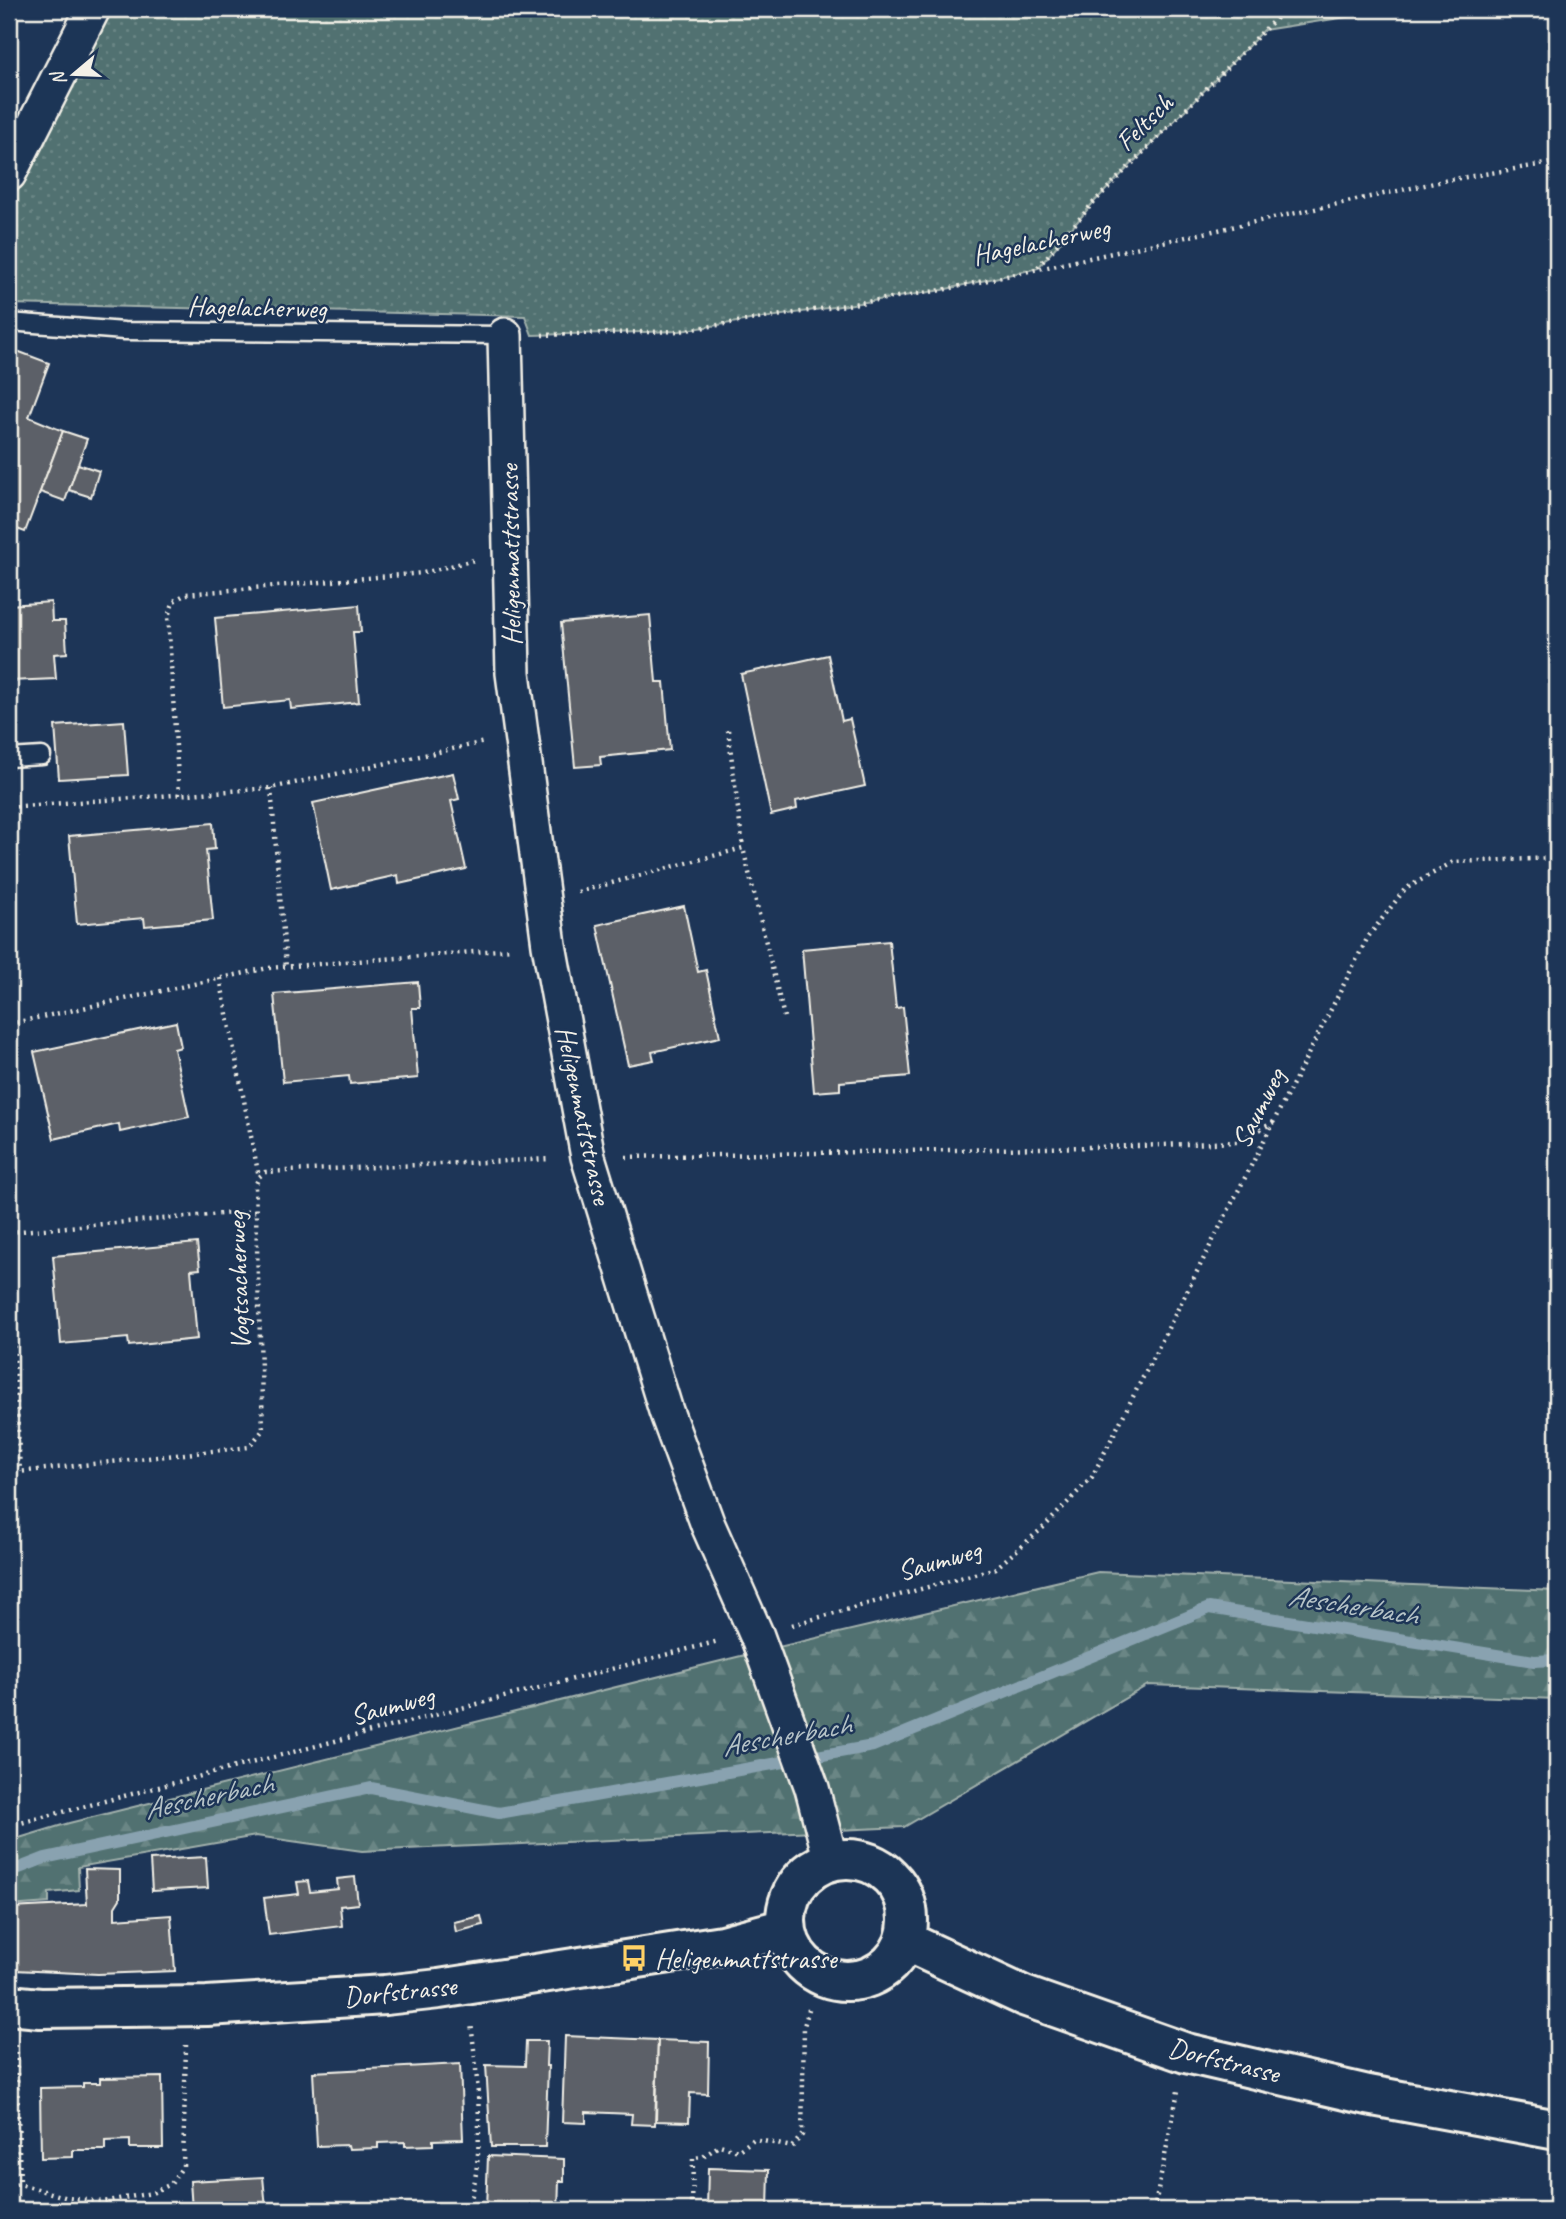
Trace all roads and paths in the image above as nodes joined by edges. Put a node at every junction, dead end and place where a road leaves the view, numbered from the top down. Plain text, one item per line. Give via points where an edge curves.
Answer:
1 (93, 9) edge
2 (1285, 9) edge
3 (1557, 162) edge
4 (9, 174) edge
5 (1038, 268) junction
6 (9, 322) edge
7 (518, 335) junction
8 (484, 558) dead end
9 (728, 730) dead end
10 (496, 740) dead end
11 (42, 756) dead end
12 (9, 758) edge
13 (271, 788) junction
14 (179, 795) junction
15 (9, 807) edge
16 (743, 848) junction
17 (1557, 858) edge
18 (9, 892) edge
19 (543, 902) junction
20 (9, 945) edge
21 (513, 949) dead end
22 (286, 967) junction
23 (220, 978) junction
24 (784, 1017) dead end
25 (9, 1024) edge
26 (1275, 1122) junction
27 (589, 1157) junction
28 (552, 1159) dead end
29 (258, 1177) junction
30 (257, 1211) junction
31 (9, 1232) edge
32 (9, 1248) edge
33 (10, 1302) edge
34 (20, 1472) junction
35 (9, 1473) edge
36 (757, 1636) junction
37 (9, 1826) edge
38 (831, 1861) junction
39 (786, 1928) junction
40 (905, 1941) junction
41 (810, 2006) dead end
42 (12, 2022) edge
43 (471, 2022) dead end
44 (186, 2041) dead end
45 (1186, 2053) junction
46 (1557, 2130) edge
47 (20, 2184) junction
48 (9, 2186) edge
49 (468, 2210) edge
50 (692, 2210) edge
51 (1154, 2210) edge

1 - 4 street
2 - 5 path, Feltsch via 1093,203
3 - 5 path, Hagelacherweg via 1448,180
5 - 7 path, Hagelacherweg via 942,290 680,331
6 - 7 lane, Hagelacherweg via 124,331
7 - 19 street, Heligenmattstrasse via 513,673
8 - 14 path via 423,573 186,594 174,601 168,616
9 - 16 path
10 - 13 path
11 - 12 lane
13 - 14 path
13 - 22 path
14 - 15 path
16 - 19 path
16 - 24 path
17 - 26 path, Saumweg via 1453,862 1405,889 1368,937
18 - 20 path
19 - 27 street, Heligenmattstrasse
21 - 22 path
22 - 23 path
23 - 25 path
23 - 29 path
26 - 27 path via 1237,1142
26 - 36 path, Saumweg via 1092,1477 1045,1527 996,1568
27 - 36 street, Heligenmattstrasse via 666,1410 708,1525
28 - 29 path, Vogtsacherweg via 265,1172
29 - 30 path, Vogtsacherweg
30 - 31 path
30 - 34 path, Vogtsacherweg via 263,1430 249,1447
32 - 33 path
33 - 34 path
34 - 35 path, Vogtsacherweg
36 - 37 path, Saumweg via 720,1641
36 - 38 street, Heligenmattstrasse via 811,1788
38 - 39 street via 801,1879 791,1894
38 - 40 street via 850,1858 886,1872 906,1904 909,1923
39 - 40 street via 792,1948 804,1964 840,1982 879,1973 895,1959
39 - 42 street, Dorfstrasse via 722,1945 439,1989 207,2006 40,2008
40 - 45 street, Dorfstrasse via 1024,1996
41 - 50 path via 804,2026 802,2135 792,2147 754,2139 738,2151 720,2145 693,2158
42 - 47 path
43 - 49 path via 479,2091 476,2183
44 - 47 path via 183,2166 172,2184 152,2193 102,2202
45 - 46 street, Dorfstrasse via 1368,2095
45 - 51 path
47 - 48 path

